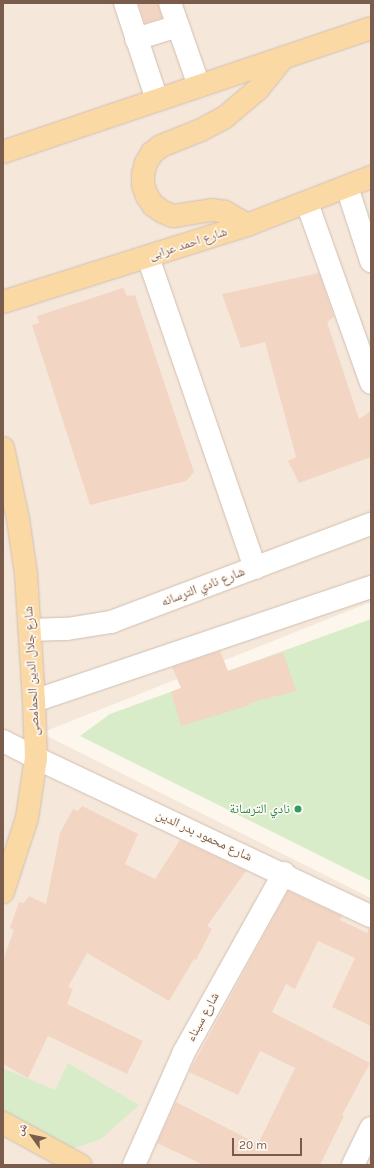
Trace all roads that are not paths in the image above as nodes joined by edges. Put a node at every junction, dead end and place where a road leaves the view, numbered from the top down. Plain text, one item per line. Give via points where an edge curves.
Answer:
1 (125, 3) edge
2 (170, 3) edge
3 (178, 26) junction
4 (371, 28) edge
5 (136, 39) junction
6 (283, 58) junction
7 (199, 86) junction
8 (157, 100) junction
9 (3, 152) edge
10 (371, 178) edge
11 (347, 187) junction
12 (307, 203) junction
13 (247, 225) junction
14 (148, 257) junction
15 (371, 261) edge
16 (3, 302) edge
17 (371, 383) edge
18 (3, 448) edge
19 (371, 524) edge
20 (255, 568) junction
21 (371, 587) edge
22 (30, 630) junction
23 (34, 701) junction
24 (3, 741) edge
25 (36, 758) junction
26 (284, 874) junction
27 (3, 892) edge
28 (371, 916) edge
29 (3, 1123) edge
30 (371, 1128) edge
31 (80, 1165) edge
32 (134, 1165) edge
33 (353, 1165) edge

1 - 5 street
2 - 3 street
3 - 5 street
3 - 7 street
4 - 6 main road
5 - 8 street
6 - 7 main road
6 - 13 main road via 258,89 224,118 161,146 152,153 143,174 143,186 147,196 153,205 163,212 173,216 212,210 224,212
7 - 8 main road
8 - 9 main road
10 - 11 main road, شارع احمد عرابى
11 - 12 main road, شارع احمد عرابى
11 - 15 street
12 - 13 main road, شارع احمد عرابى
12 - 17 street
13 - 14 main road, شارع احمد عرابى
14 - 16 main road, شارع احمد عرابى
14 - 20 street
18 - 22 main road, شارع جلال الدين الحمامصى via 18,519 26,574
19 - 20 street, شارع نادي الترسانه
20 - 22 street, شارع نادي الترسانه via 111,622 67,629
21 - 23 street
22 - 23 main road, شارع جلال الدين الحمامصى
23 - 25 main road, شارع جلال الدين الحمامصى
24 - 25 street, شارع محمود بدر الدين
25 - 26 street, شارع محمود بدر الدين
25 - 27 main road, شارع جلال الدين الحمامصى via 27,818
26 - 28 street, شارع محمود بدر الدين
26 - 32 street, شارع سيناء via 184,1052
29 - 31 main road
30 - 33 street

